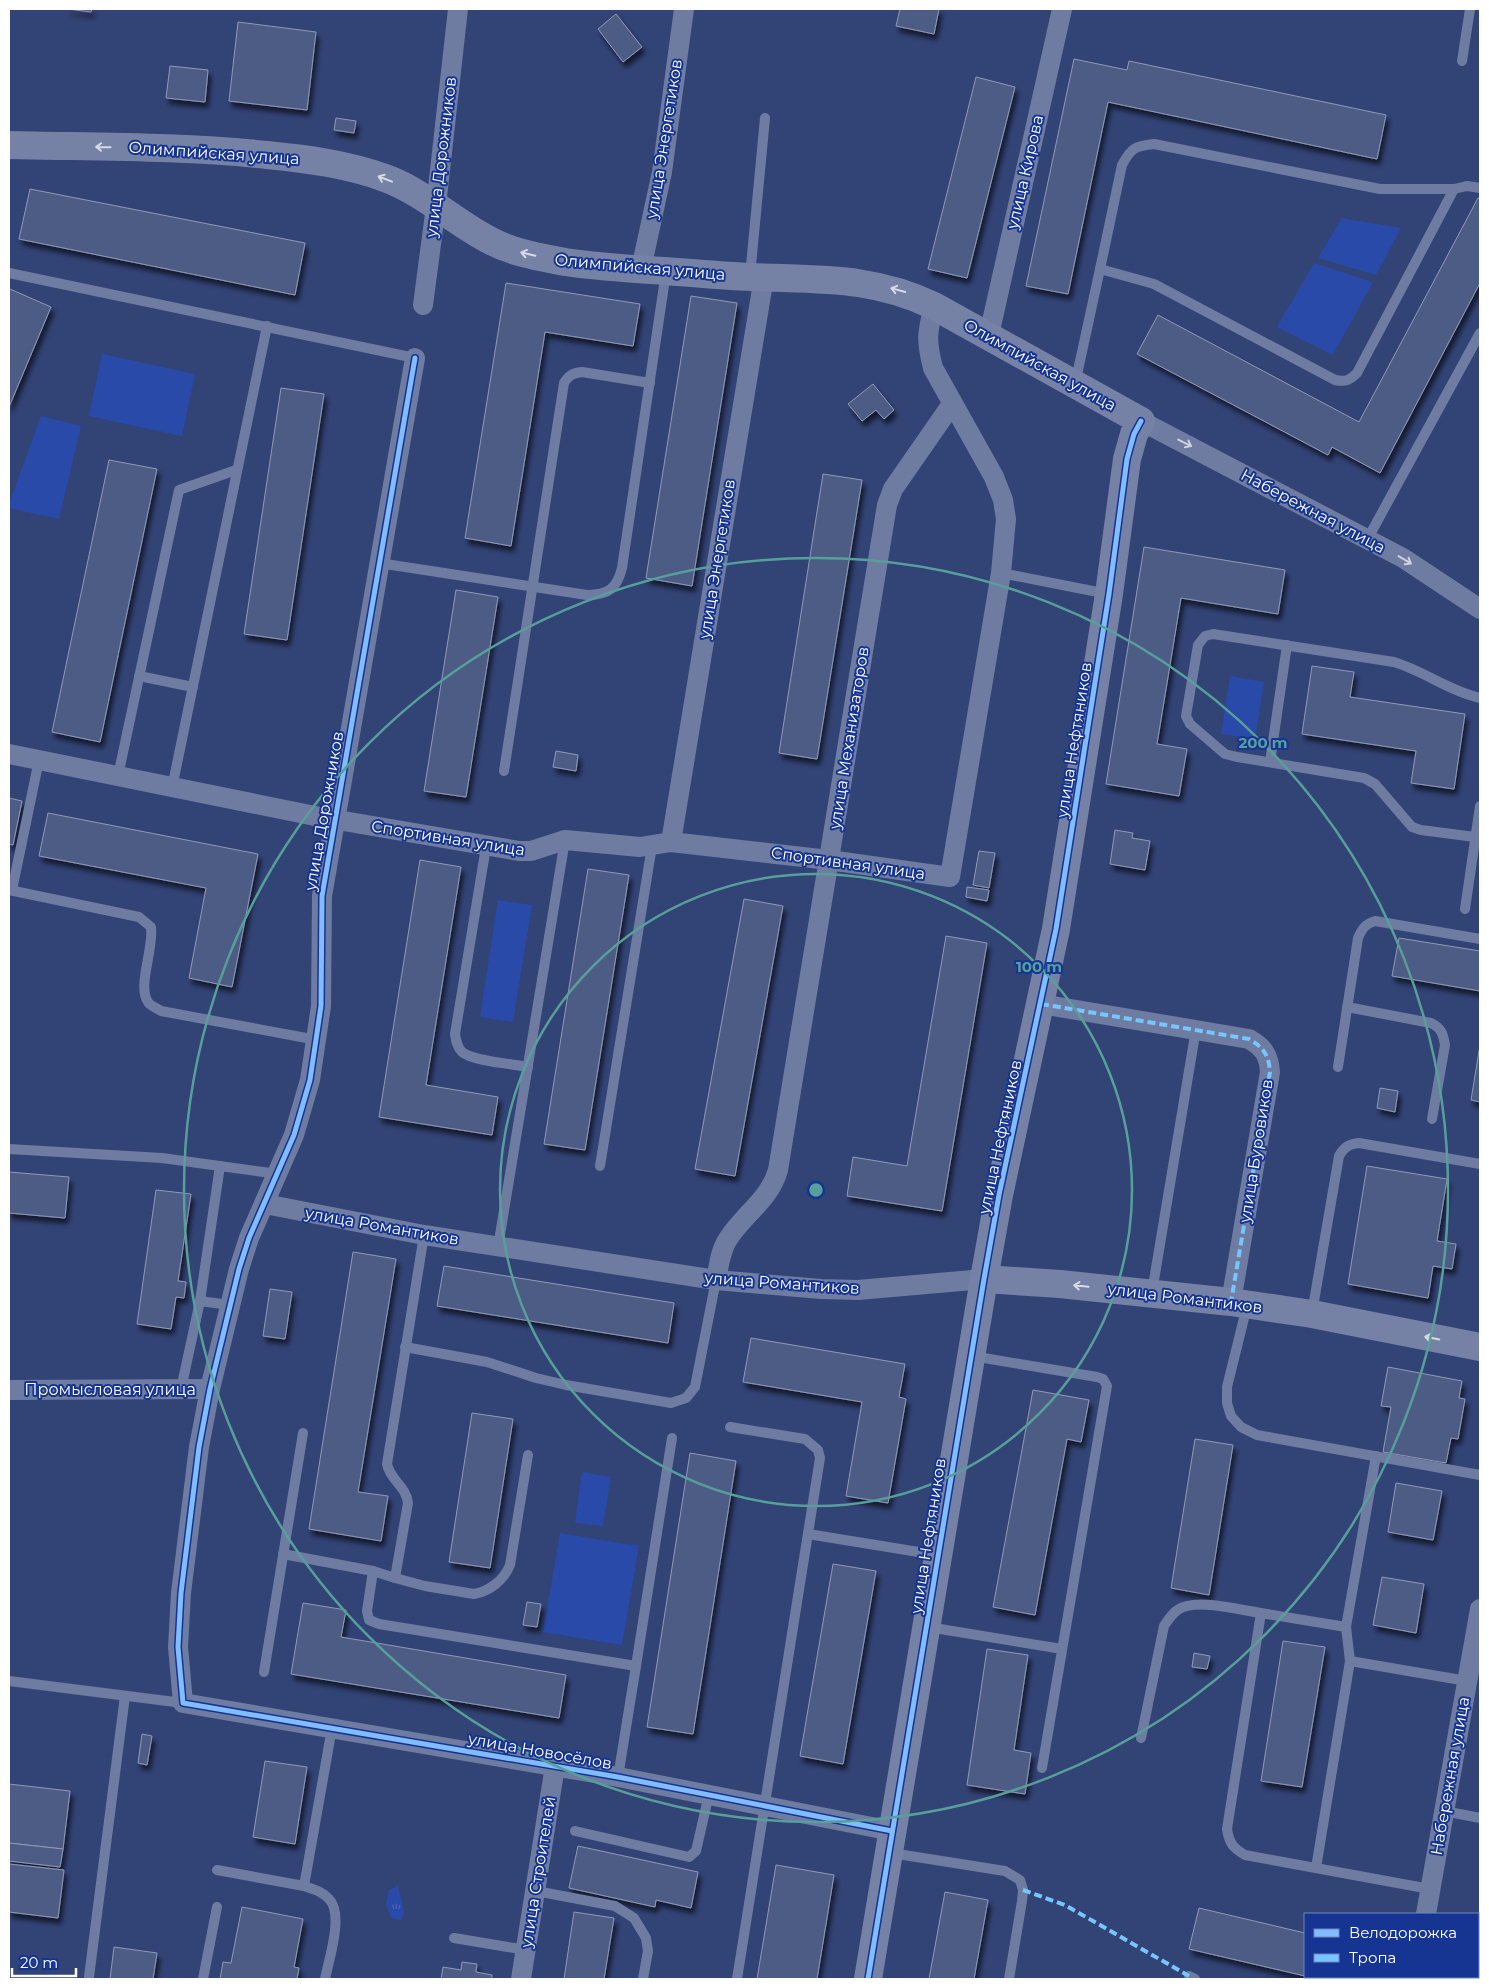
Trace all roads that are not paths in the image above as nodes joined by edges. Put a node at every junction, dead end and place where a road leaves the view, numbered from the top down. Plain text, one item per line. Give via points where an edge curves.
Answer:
1 (458, 9) edge
2 (684, 9) edge
3 (1062, 9) edge
4 (1470, 9) edge
5 (1462, 61) dead end
6 (765, 118) dead end
7 (9, 145) edge
8 (1480, 188) edge
9 (1454, 189) junction
10 (436, 206) junction
11 (1100, 269) junction
12 (654, 270) junction
13 (9, 273) edge
14 (757, 277) junction
15 (422, 305) dead end
16 (934, 306) junction
17 (267, 326) junction
18 (1480, 333) edge
19 (989, 335) junction
20 (415, 358) joint
21 (650, 383) junction
22 (1075, 384) junction
23 (952, 404) junction
24 (1141, 420) junction
25 (236, 470) junction
26 (1367, 540) junction
27 (379, 563) junction
28 (1001, 573) junction
29 (533, 586) junction
30 (1109, 594) junction
31 (1480, 609) edge
32 (1288, 646) junction
33 (139, 676) junction
34 (193, 686) junction
35 (1480, 698) edge
36 (9, 754) edge
37 (39, 760) junction
38 (1270, 762) junction
39 (504, 771) dead end
40 (118, 776) junction
41 (172, 788) junction
42 (1480, 806) edge
43 (335, 820) junction
44 (1475, 837) junction
45 (565, 840) junction
46 (661, 844) junction
47 (486, 847) junction
48 (829, 860) junction
49 (11, 890) edge
50 (1465, 909) dead end
51 (1480, 939) edge
52 (1041, 1004) junction
53 (1347, 1007) junction
54 (1196, 1029) junction
55 (316, 1040) junction
56 (528, 1067) junction
57 (1338, 1067) dead end
58 (1432, 1119) dead end
59 (9, 1149) edge
60 (1480, 1164) edge
61 (220, 1166) junction
62 (600, 1166) dead end
63 (278, 1174) junction
64 (265, 1204) junction
65 (424, 1235) junction
66 (498, 1247) junction
67 (984, 1279) junction
68 (716, 1280) junction
69 (1152, 1294) junction
70 (200, 1301) junction
71 (1239, 1304) junction
72 (229, 1305) junction
73 (1312, 1314) junction
74 (405, 1347) junction
75 (1480, 1348) edge
76 (971, 1356) junction
77 (210, 1388) junction
78 (181, 1389) junction
79 (9, 1390) edge
80 (730, 1427) dead end
81 (304, 1433) dead end
82 (672, 1438) dead end
83 (528, 1455) dead end
84 (1376, 1456) junction
85 (1480, 1475) edge
86 (808, 1534) junction
87 (283, 1554) junction
88 (937, 1555) junction
89 (373, 1570) junction
90 (395, 1578) junction
91 (1480, 1608) edge
92 (1261, 1613) junction
93 (926, 1626) junction
94 (1346, 1627) junction
95 (1062, 1649) junction
96 (1350, 1661) junction
97 (636, 1666) junction
98 (264, 1672) dead end
99 (1467, 1680) junction
100 (9, 1681) edge
101 (125, 1696) junction
102 (183, 1703) junction
103 (332, 1728) junction
104 (1142, 1738) dead end
105 (555, 1766) junction
106 (1042, 1768) dead end
107 (618, 1777) junction
108 (709, 1794) junction
109 (764, 1806) junction
110 (1444, 1811) junction
111 (1480, 1818) edge
112 (575, 1832) dead end
113 (890, 1842) junction
114 (1316, 1868) junction
115 (216, 1870) dead end
116 (304, 1886) junction
117 (1430, 1889) junction
118 (536, 1891) junction
119 (217, 1907) dead end
120 (1426, 1913) edge
121 (454, 1938) dead end
122 (526, 1950) junction
123 (89, 1977) dead end
124 (202, 1979) edge
125 (325, 1979) edge
126 (522, 1979) edge
127 (644, 1979) edge
128 (737, 1979) edge
129 (868, 1979) edge
130 (1009, 1979) edge

1 - 10 street, улица Дорожников
2 - 12 street, улица Энергетиков via 662,172
3 - 19 street, улица Кирова
4 - 5 lane
6 - 14 lane
10 -> 7 street, Олимпийская улица via 386,178 310,160 198,150
8 - 9 lane
9 - 11 lane via 1380,189 1154,144 1139,146 1129,152 1122,165
9 - 11 lane via 1357,374 1344,382 1154,284
12 -> 10 street, Олимпийская улица via 568,262 524,254 493,242
10 - 15 street, улица Дорожников
11 - 22 lane
12 - 14 street, Олимпийская улица
12 - 21 lane
13 - 17 lane
16 -> 14 street, Олимпийская улица via 910,294 858,282
14 - 46 street, улица Энергетиков
16 - 19 street, Олимпийская улица
16 - 23 street via 927,332 928,349 933,368
17 - 20 lane
17 - 25 lane
18 - 26 lane
19 - 22 street, Олимпийская улица
20 - 27 street, улица Дорожников
21 - 29 lane via 618,581 600,595
21 - 29 lane via 582,372 573,373 564,383
22 - 24 street, Олимпийская улица
23 - 28 street via 994,477 1003,500 1006,519
23 - 48 street, улица Механизаторов via 893,489 887,505
24 -> 26 street, Набережная улица
24 - 30 street, улица Нефтяников via 1127,459
25 - 33 lane via 179,490
25 - 34 lane
26 -> 31 street, Набережная улица via 1403,558
27 - 29 lane
27 - 43 street, улица Дорожников
28 - 30 lane
28 - 48 street, Спортивная улица via 950,877
29 - 39 lane
30 - 52 street, улица Нефтяников
32 - 35 lane via 1394,662 1456,691
32 - 38 lane
32 - 38 lane via 1213,634 1205,636 1198,645 1186,716 1190,724 1225,754
33 - 34 lane
33 - 40 lane
34 - 41 lane
36 - 37 street, Спортивная улица
37 - 40 street, Спортивная улица
37 - 49 lane
38 - 44 lane via 1364,778 1375,784 1412,826
40 - 41 street, Спортивная улица
41 - 43 street, Спортивная улица
42 - 44 lane
43 - 47 street, Спортивная улица
43 - 55 street, улица Дорожников via 322,896 321,1006
44 - 50 lane
45 - 46 street, Спортивная улица via 626,847
45 - 47 street, Спортивная улица via 530,851
45 - 56 lane
46 - 48 street, Спортивная улица
46 - 62 lane
47 - 56 lane via 455,1034 462,1052 472,1057
48 - 68 street, улица Механизаторов via 775,1182 728,1238
49 - 55 lane via 139,917 151,927 152,939 143,990 148,1003 161,1011
51 - 53 lane via 1375,921 1368,923 1358,938
52 - 54 street, улица Буровиков
52 - 67 street, улица Нефтяников
53 - 57 lane
53 - 58 lane via 1439,1027 1444,1044
54 - 69 lane
54 - 71 street, улица Буровиков via 1249,1039 1259,1044 1269,1061
55 - 63 street, улица Дорожников via 303,1106
56 - 66 lane
59 - 61 lane via 162,1158
60 - 73 lane via 1359,1143 1343,1149 1339,1156
61 - 63 lane
61 - 70 lane
63 - 64 street, улица Дорожников
64 - 65 street, улица Романтиков
64 - 72 street, улица Дорожников via 249,1238
65 - 66 street, улица Романтиков
65 - 74 lane
66 - 68 street, улица Романтиков
67 - 68 street, улица Романтиков via 858,1290
69 -> 67 street, улица Романтиков
67 - 76 street, улица Нефтяников
68 - 74 lane via 695,1387 686,1398 671,1403 566,1385 487,1362
69 - 71 street, улица Романтиков
70 - 72 lane
70 - 78 lane
71 - 73 street, улица Романтиков
71 - 84 lane via 1227,1387 1231,1416 1241,1427 1257,1435
72 - 77 street, улица Дорожников
75 -> 73 street, улица Романтиков
74 - 90 lane via 387,1464 389,1472 407,1495 408,1503
76 - 88 street, улица Нефтяников
76 - 95 lane via 1097,1377 1107,1386
77 - 78 street, Промысловая улица
77 - 102 street, улица Дорожников via 199,1447 181,1593 178,1647
78 - 79 street, Промысловая улица
80 - 86 lane via 806,1440 818,1450 820,1458
81 - 87 lane
82 - 97 lane
83 - 90 lane via 510,1565 502,1580 474,1594
84 - 85 lane
84 - 94 lane
86 - 88 lane
86 - 109 lane
87 - 89 lane
87 - 98 lane
88 - 93 street, улица Нефтяников
89 - 90 lane
89 - 97 lane via 367,1611 369,1620 379,1624
91 - 99 street, Набережная улица
92 - 94 lane
92 - 104 lane via 1206,1605 1186,1606 1173,1613 1164,1626
92 - 114 lane via 1227,1829 1228,1840 1245,1855
93 - 95 lane
93 - 113 street, улица Нефтяников
94 - 96 lane
95 - 106 lane
96 - 99 lane
96 - 114 lane
97 - 107 lane
99 - 110 street, Набережная улица
100 - 101 lane
101 - 102 lane
101 - 123 lane
102 - 103 street, улица Новосёлов
103 - 105 street, улица Новосёлов
103 - 116 lane
105 - 107 street, улица Новосёлов
105 - 118 street, улица Строителей
107 - 108 street, улица Новосёлов
108 - 109 street, улица Новосёлов
108 - 112 lane via 696,1851 689,1856
109 - 113 street, улица Новосёлов
109 - 128 lane
110 - 111 lane
110 - 117 street, Набережная улица
113 - 129 street, улица Нефтяников
113 - 130 lane via 1005,1871 1020,1880 1022,1895
114 - 117 lane
115 - 116 lane
116 - 125 lane via 330,1899 336,1911
117 - 120 street, Набережная улица
118 - 122 street, улица Строителей
118 - 127 lane via 615,1906 634,1918 646,1938 648,1951
119 - 124 lane
121 - 122 lane
122 - 126 street, улица Строителей

